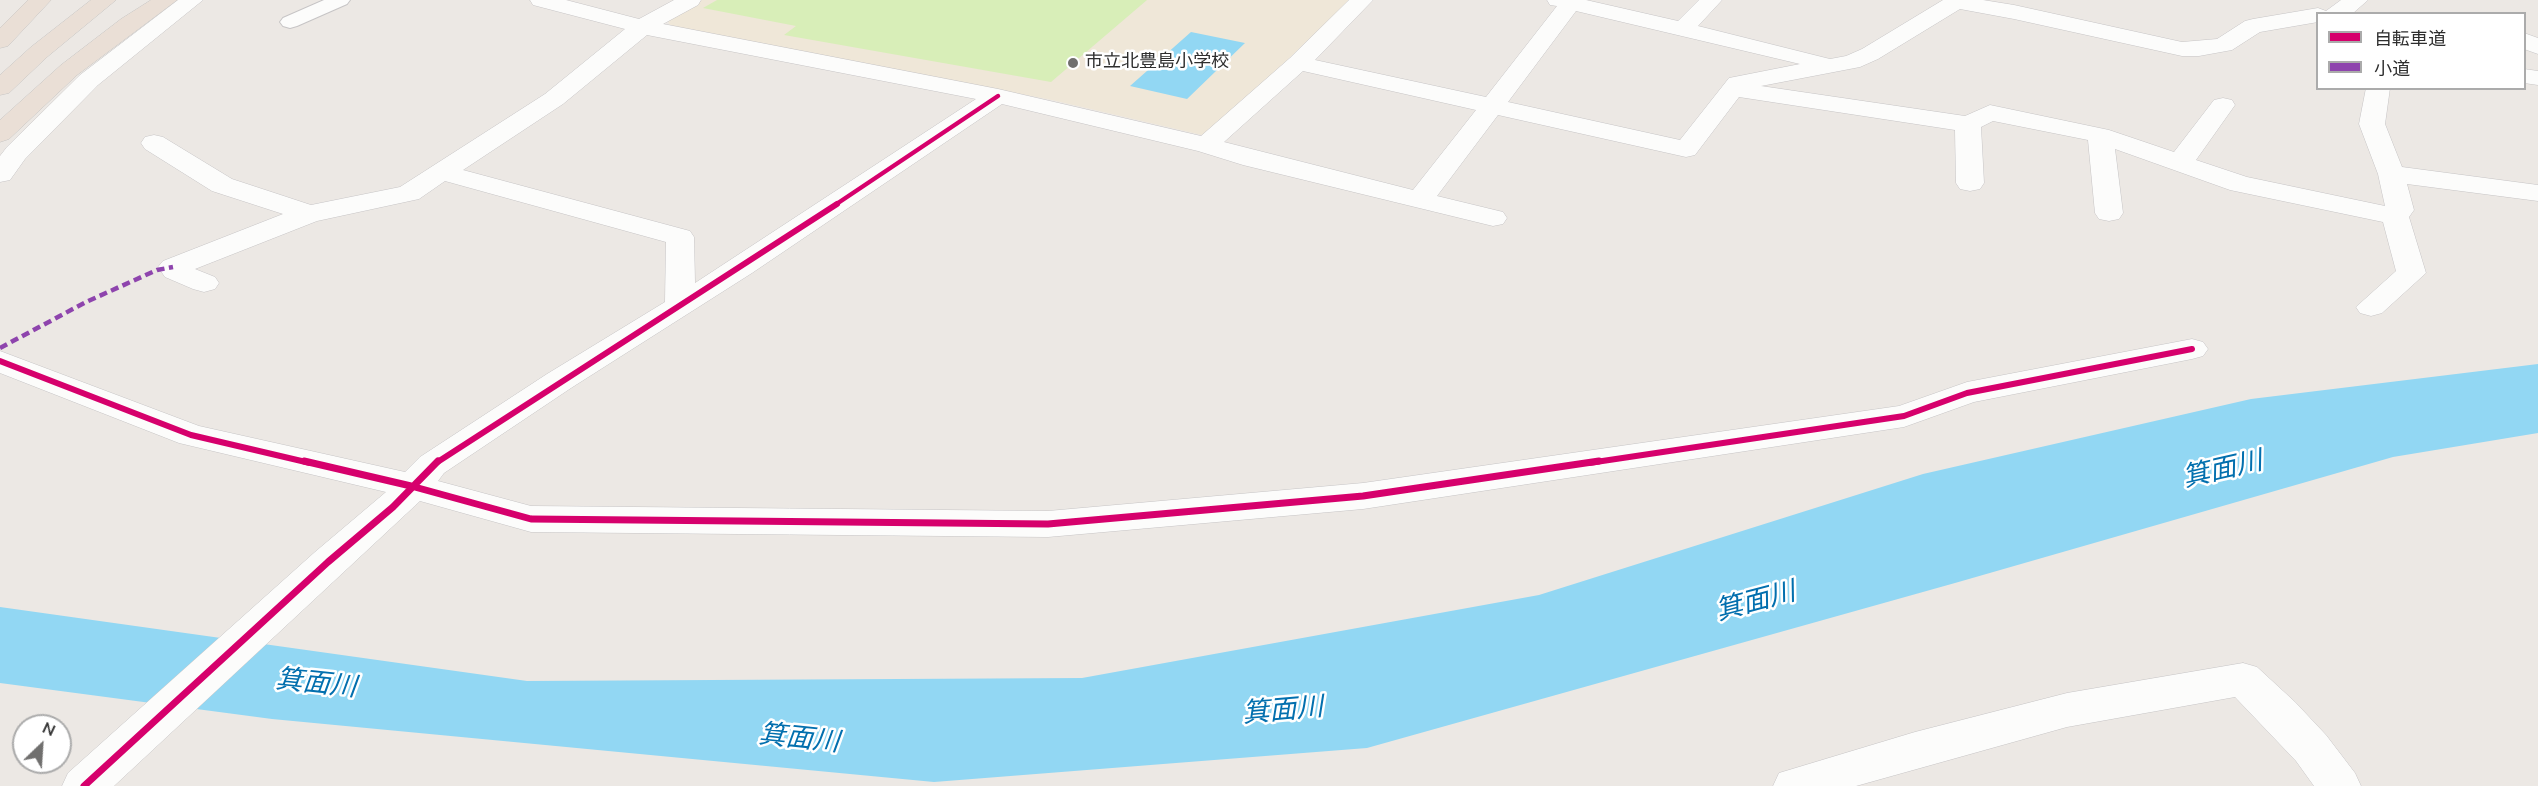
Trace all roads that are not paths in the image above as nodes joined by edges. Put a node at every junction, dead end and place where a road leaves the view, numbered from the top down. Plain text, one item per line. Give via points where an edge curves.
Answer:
1 (40, 0) edge
2 (105, 0) edge
3 (154, 0) edge
4 (166, 0) edge
5 (192, 0) edge
6 (340, 0) edge
7 (541, 0) edge
8 (690, 0) edge
9 (1362, 0) edge
10 (1711, 0) edge
11 (2274, 0) edge
12 (2357, 0) edge
13 (1955, 1) edge
14 (1564, 2) edge
15 (2325, 12) edge
16 (2331, 12) edge
17 (2316, 15) edge
18 (290, 22) dead end
19 (129, 24) junction
20 (642, 27) junction
21 (1684, 28) junction
22 (0, 42) edge
23 (1298, 63) junction
24 (1837, 65) junction
25 (0, 88) edge
26 (1732, 89) junction
27 (2378, 90) edge
28 (998, 96) junction
29 (2223, 105) dead end
30 (1491, 106) junction
31 (1968, 124) junction
32 (0, 134) edge
33 (2100, 135) junction
34 (154, 143) dead end
35 (1206, 145) junction
36 (2179, 164) junction
37 (441, 172) junction
38 (0, 174) edge
39 (2391, 174) junction
40 (1970, 183) dead end
41 (2538, 193) edge
42 (1421, 200) junction
43 (2109, 213) dead end
44 (309, 214) junction
45 (2395, 216) junction
46 (1492, 218) dead end
47 (204, 283) dead end
48 (680, 304) junction
49 (2371, 307) dead end
50 (2192, 349) dead end
51 (0, 362) edge
52 (411, 486) junction
53 (84, 786) edge
54 (1795, 786) edge
55 (2339, 786) edge

1 - 22 highway
2 - 25 highway
3 - 19 highway
4 - 19 highway
5 - 38 street via 88,80
6 - 18 lane
7 - 20 street
8 - 20 street
9 - 23 street
10 - 21 street
11 - 15 street
12 - 16 street
13 - 17 street via 2190,49 2224,45 2253,27
13 - 24 street via 1870,54
14 - 21 street
14 - 30 street
19 - 32 highway via 69,70
20 - 28 street
20 - 37 street via 554,99
21 - 24 street
23 - 30 street
23 - 35 street
24 - 26 street via 1738,83
26 - 30 street via 1686,149
26 - 31 street
27 - 39 street via 2372,124
28 - 35 street
28 - 48 street
29 - 36 street
30 - 42 street
31 - 33 street via 1990,113
31 - 40 street
33 - 36 street
33 - 43 street
34 - 44 street via 222,185
35 - 42 street
36 - 45 street via 2240,184
37 - 44 street via 409,193
37 - 48 street via 680,237
39 - 41 street
39 - 45 street via 2400,210
42 - 46 street
44 - 47 street via 173,267
45 - 49 street via 2411,273
48 - 52 street via 432,465
50 - 52 street via 1967,393 1904,416 1363,496 1048,524 531,519
51 - 52 street via 191,435
52 - 53 street via 393,507
54 - 55 street via 2067,710 2243,679 2311,748

